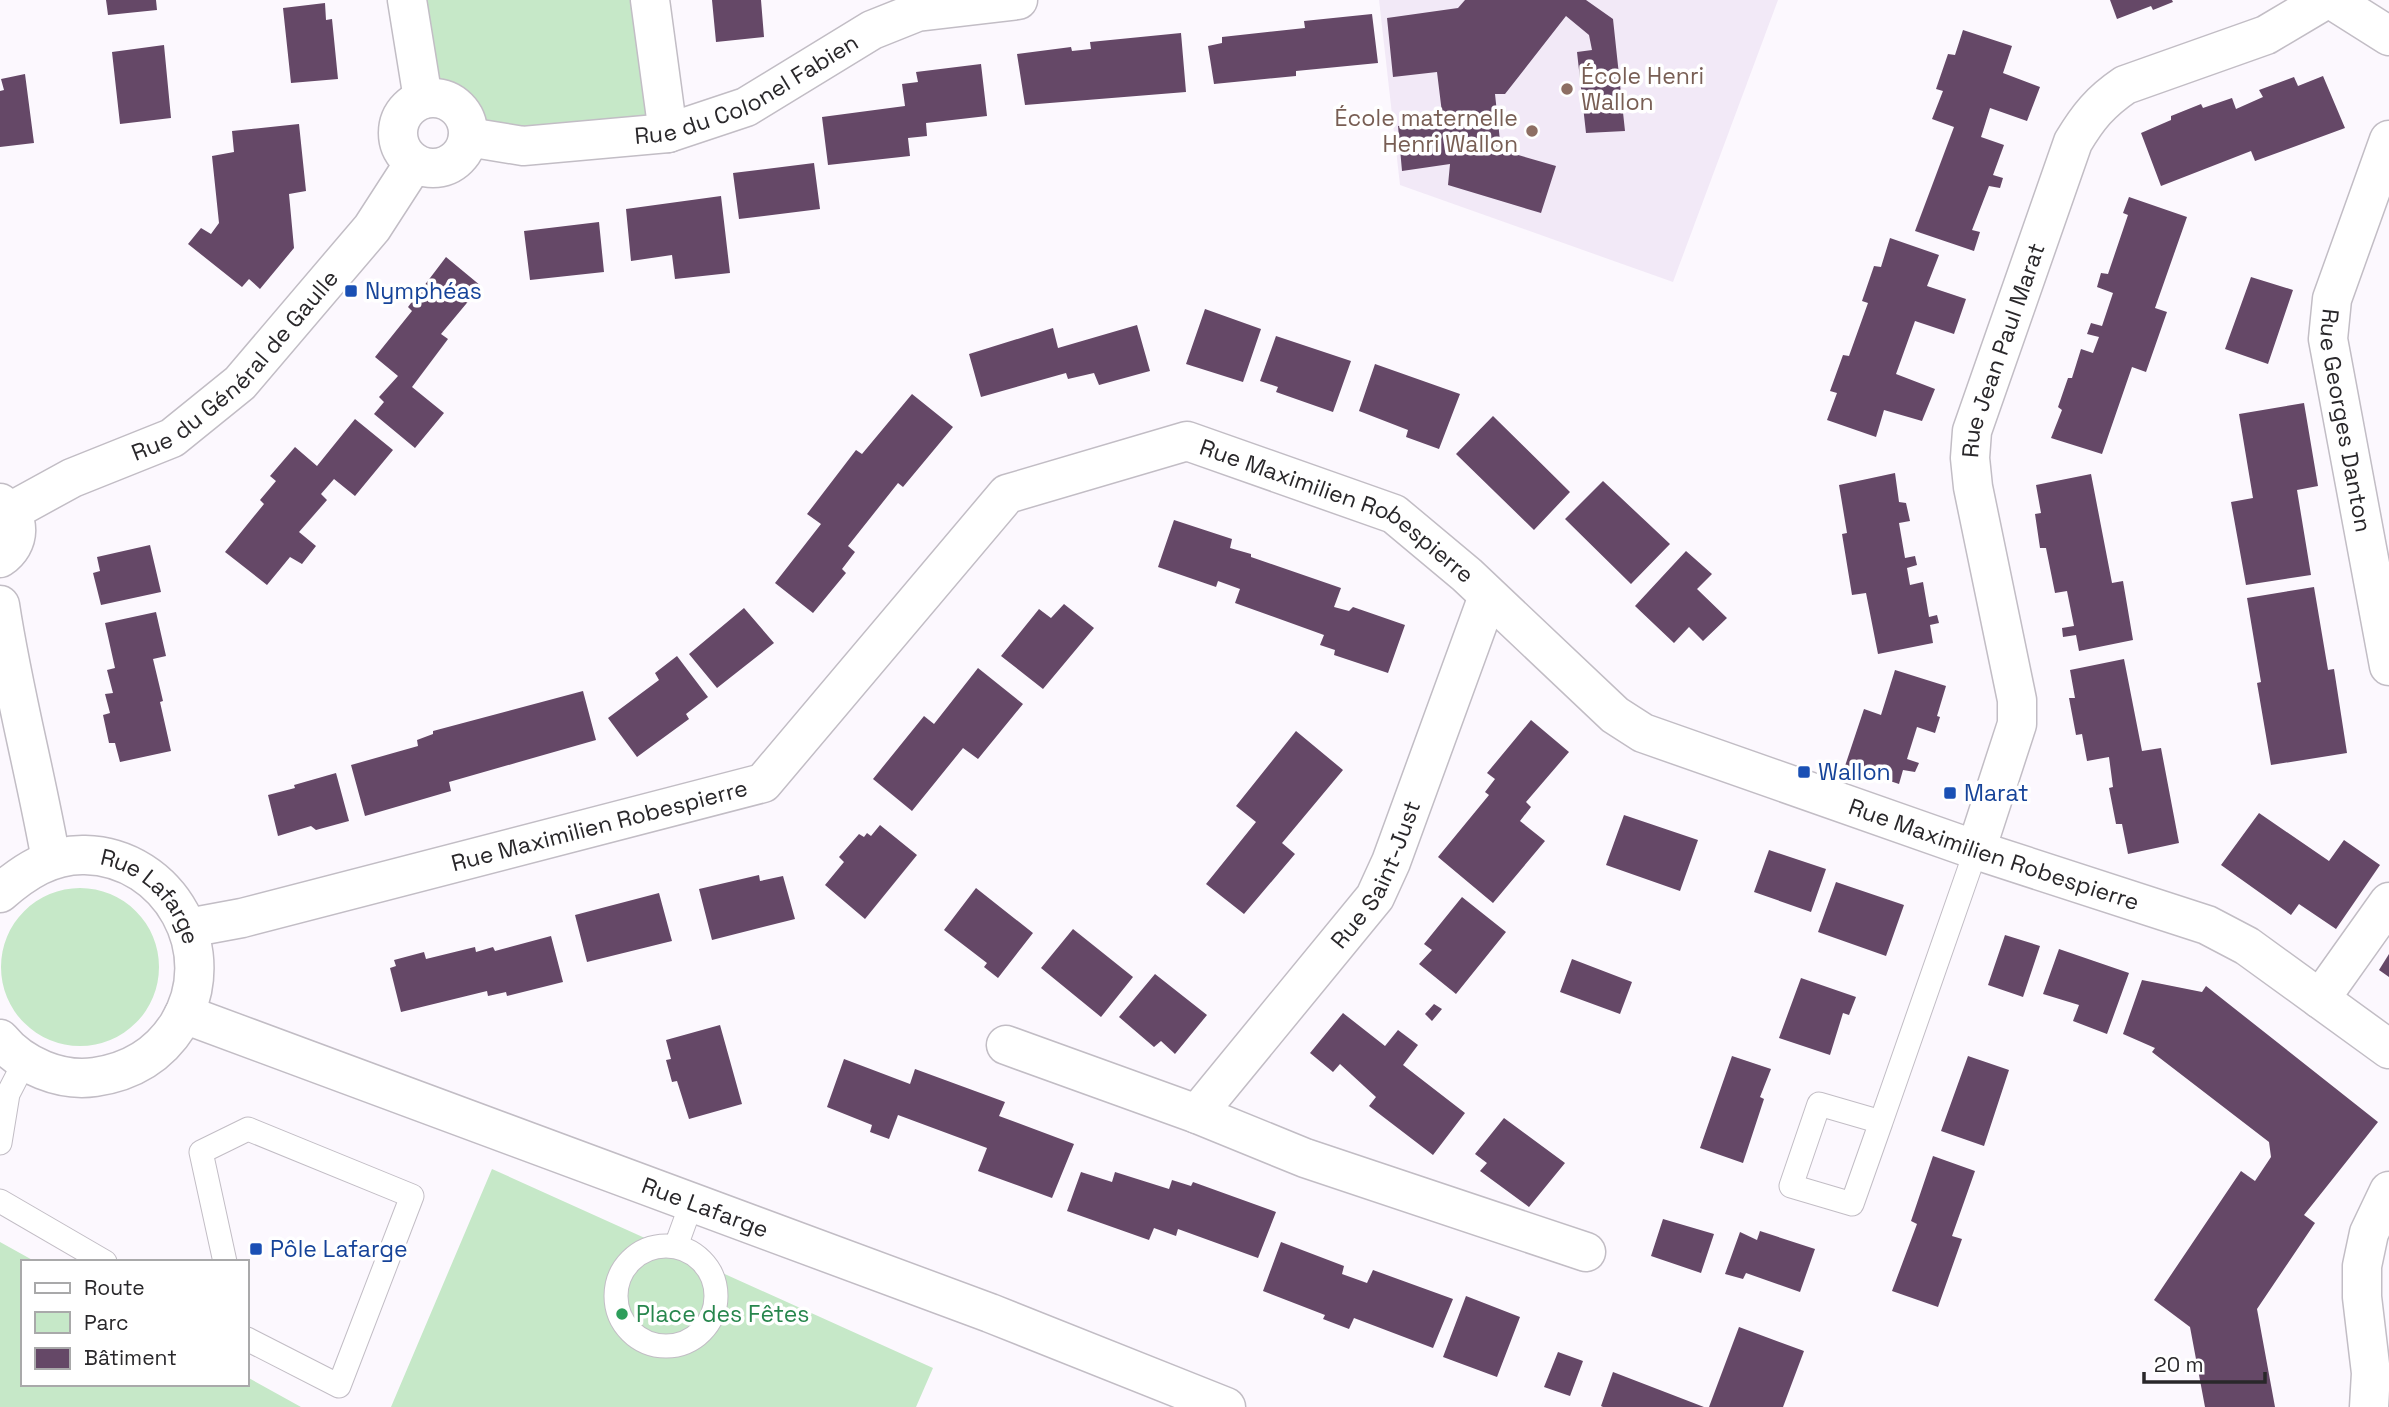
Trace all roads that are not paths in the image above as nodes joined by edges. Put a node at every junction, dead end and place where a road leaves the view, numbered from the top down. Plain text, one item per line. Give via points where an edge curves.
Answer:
1 (407, 0) edge
2 (650, 0) edge
3 (1018, 0) edge
4 (2325, 0) edge
5 (2332, 0) edge
6 (2389, 36) edge
7 (424, 99) junction
8 (668, 133) junction
9 (468, 137) junction
10 (2389, 140) edge
11 (414, 163) junction
12 (5, 507) edge
13 (0, 558) edge
14 (1488, 596) junction
15 (0, 605) edge
16 (2389, 666) edge
17 (1976, 850) junction
18 (51, 860) junction
19 (0, 894) edge
20 (2389, 902) edge
21 (188, 928) junction
22 (2320, 999) junction
23 (184, 1014) junction
24 (1006, 1045) dead end
25 (2389, 1049) edge
26 (13, 1050) edge
27 (1197, 1114) junction
28 (1881, 1122) junction
29 (0, 1143) edge
30 (2389, 1191) edge
31 (0, 1201) edge
32 (692, 1202) junction
33 (676, 1247) junction
34 (1586, 1252) dead end
35 (101, 1260) edge
36 (225, 1260) edge
37 (248, 1340) edge
38 (1226, 1407) edge
39 (2369, 1407) edge

1 - 7 street
2 - 8 street
3 - 8 street, Rue du Colonel Fabien via 917,12 872,30 746,107
4 - 17 street, Rue Jean Paul Marat via 2266,35 2124,85 2104,99 2073,142 1972,431 1973,487 2017,700 2017,724
5 - 6 street
7 - 9 street via 456,106
7 - 11 street via 404,112 399,122 399,145
8 - 9 street, Rue du Colonel Fabien via 523,146
9 - 11 street via 465,148 449,165 438,169
10 - 16 street, Rue Georges Danton via 2332,299 2328,339
11 - 12 street, Rue du Général de Gaulle via 372,228 240,383 172,438
12 - 13 street via 17,530 10,550
14 - 17 street, Rue Maximilien Robespierre via 1615,715 1643,733
14 - 21 street, Rue Maximilien Robespierre via 1394,514 1187,441 1007,494 763,783 242,918
14 - 27 street, Rue Saint-Just via 1375,897
15 - 18 street
17 - 22 street, Rue Maximilien Robespierre via 2207,925 2247,946
17 - 28 lane
18 - 19 street, Rue Lafarge via 21,874
18 - 21 street, Rue Lafarge via 85,855 118,860 147,875 172,898
20 - 22 street
21 - 23 street, Rue Lafarge via 195,957 194,986
22 - 25 street, Rue Maximilien Robespierre
23 - 26 street, Rue Lafarge via 168,1040 144,1061 116,1074 85,1078 54,1074
23 - 32 street, Rue Lafarge
24 - 27 street
26 - 29 lane
27 - 34 street via 1305,1158
28 - 28 lane via 1852,1204 1791,1186 1819,1104
30 - 39 street via 2369,1233 2362,1266 2371,1373
31 - 35 lane
32 - 33 lane
32 - 38 street, Rue Lafarge
33 - 33 lane via 645,1250 632,1259 616,1287 621,1318 643,1341 660,1346 692,1339 706,1328 714,1313 714,1279 692,1253
36 - 37 lane via 201,1152 248,1129 412,1196 339,1386

